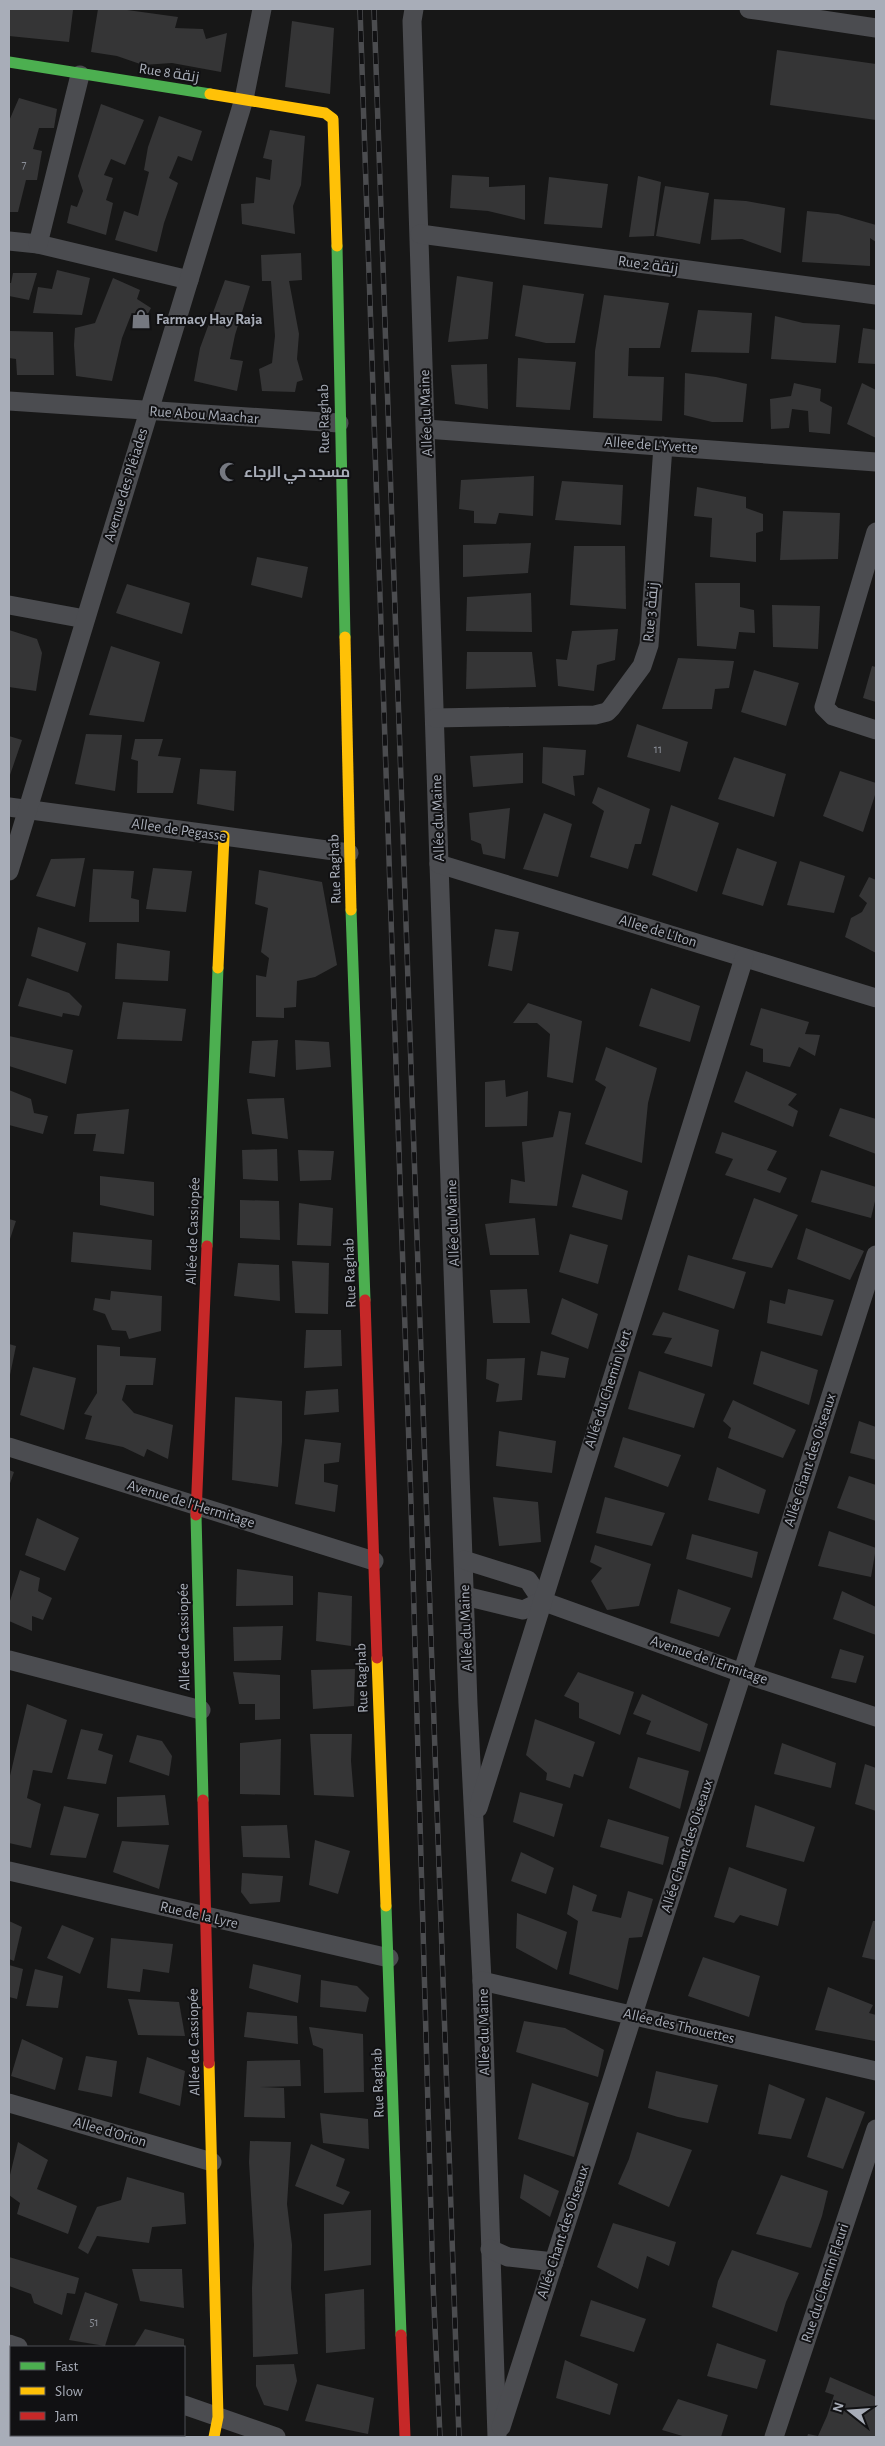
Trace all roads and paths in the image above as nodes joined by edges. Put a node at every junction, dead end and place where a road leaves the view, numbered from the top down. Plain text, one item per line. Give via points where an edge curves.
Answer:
1 (262, 9) edge
2 (414, 9) edge
3 (749, 9) edge
4 (876, 28) edge
5 (9, 62) edge
6 (80, 75) junction
7 (244, 99) junction
8 (325, 112) joint
9 (420, 234) junction
10 (9, 241) edge
11 (38, 244) junction
12 (189, 280) junction
13 (876, 295) edge
14 (9, 401) edge
15 (149, 411) junction
16 (339, 423) junction
17 (426, 429) junction
18 (663, 446) junction
19 (876, 462) edge
20 (876, 532) edge
21 (9, 605) edge
22 (85, 619) junction
23 (435, 718) junction
24 (876, 730) edge
25 (9, 807) edge
26 (27, 810) junction
27 (224, 836) junction
28 (349, 853) junction
29 (439, 864) junction
30 (9, 871) edge
31 (744, 958) junction
32 (876, 998) edge
33 (876, 1254) edge
34 (9, 1447) edge
35 (196, 1506) junction
36 (464, 1560) junction
37 (374, 1561) junction
38 (466, 1596) junction
39 (542, 1601) junction
40 (9, 1660) edge
41 (742, 1672) junction
42 (201, 1710) junction
43 (876, 1717) edge
44 (474, 1821) junction
45 (9, 1871) edge
46 (206, 1917) junction
47 (389, 1958) junction
48 (482, 1981) junction
49 (633, 2015) junction
50 (876, 2071) edge
51 (9, 2103) edge
52 (876, 2129) edge
53 (212, 2162) junction
54 (490, 2249) junction
55 (554, 2262) junction
56 (185, 2405) edge
57 (218, 2417) junction
58 (214, 2437) edge
59 (276, 2437) edge
60 (405, 2437) edge
61 (497, 2437) edge
62 (774, 2437) edge

1 - 7 street, Avenue des Pléiades
2 - 9 street, Allée du Maine
3 - 4 street
5 - 6 street, Rue 8 زنقة
6 - 7 street, Rue 8 زنقة
6 - 11 street
7 - 8 street, Rue 8 زنقة
7 - 12 street, Avenue des Pléiades
8 - 16 street, Rue Raghab via 334,124
9 - 13 street, Rue 2 زنقة
9 - 17 street, Allée du Maine
10 - 11 street
11 - 12 street
12 - 15 street, Avenue des Pléiades
14 - 15 street, Rue Abou Maachar
15 - 16 street, Rue Abou Maachar
15 - 22 street, Avenue des Pléiades
16 - 28 street, Rue Raghab
17 - 18 street, Allee de L'Yvette
17 - 23 street, Allée du Maine
18 - 19 street, Allee de L'Yvette
18 - 23 street, Rue 3 زنقة via 649,645 642,666 611,708 595,715
20 - 24 street via 824,707 833,716
21 - 22 street
22 - 26 street, Avenue des Pléiades
23 - 29 street, Allée du Maine
25 - 26 street, Allee de Pegasse
26 - 27 street, Allee de Pegasse
26 - 30 street, Avenue des Pléiades
27 - 28 street, Allee de Pegasse
27 - 35 street, Allée de Cassiopée
28 - 37 street, Rue Raghab
29 - 31 street, Allee de L'Iton
29 - 36 street, Allée du Maine
31 - 32 street, Allee de L'Iton
31 - 39 street, Allée du Chemin Vert
33 - 41 street, Allée Chant des Oiseaux
34 - 35 street, Avenue de l'Hermitage
35 - 37 street, Avenue de l'Hermitage
35 - 42 street, Allée de Cassiopée
36 - 38 street, Allée du Maine
36 - 39 street via 528,1580
37 - 47 street, Rue Raghab
38 - 39 street via 522,1610
38 - 44 street, Allée du Maine
39 - 41 street, Avenue de l'Ermitage
39 - 44 street, Allée du Chemin Vert
40 - 42 street
41 - 43 street, Avenue de l'Ermitage
41 - 49 street, Allée Chant des Oiseaux
42 - 46 street, Allée de Cassiopée
44 - 48 street, Allée du Maine
45 - 46 street, Rue de la Lyre
46 - 47 street, Rue de la Lyre
46 - 53 street, Allée de Cassiopée
47 - 60 street, Rue Raghab
48 - 49 street, Allée des Thouettes
48 - 54 street, Allée du Maine
49 - 50 street, Allée des Thouettes
49 - 55 street, Allée Chant des Oiseaux
51 - 53 street, Allee d'Orion
52 - 62 street, Rue du Chemin Fleuri
53 - 57 street, Allée de Cassiopée
54 - 55 street via 508,2256
54 - 61 street, Allée du Maine
55 - 61 street, Allée Chant des Oiseaux
56 - 57 street
57 - 58 street, Allée de Cassiopée
57 - 59 street

